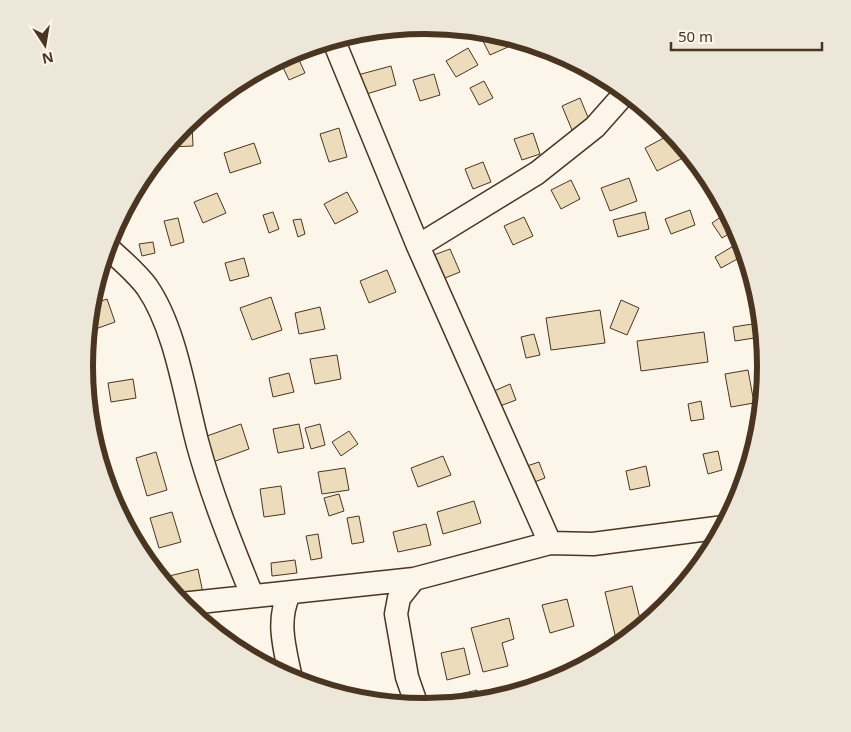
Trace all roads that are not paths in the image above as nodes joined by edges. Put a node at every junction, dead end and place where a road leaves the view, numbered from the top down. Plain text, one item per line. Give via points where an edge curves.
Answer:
1 (336, 46) edge
2 (621, 97) edge
3 (418, 246) junction
4 (113, 253) edge
5 (715, 528) edge
6 (550, 543) junction
7 (414, 579) junction
8 (289, 594) junction
9 (252, 595) junction
10 (193, 603) edge
11 (289, 669) edge
12 (414, 698) edge

1 - 3 street
2 - 3 street via 595,127 537,173
3 - 6 street
4 - 9 street via 147,287 160,312 179,365 201,455
5 - 6 street via 593,544
6 - 7 street
7 - 8 street
7 - 12 street via 399,598 396,614 407,677
8 - 9 street
8 - 11 street via 283,609 282,628
9 - 10 street

